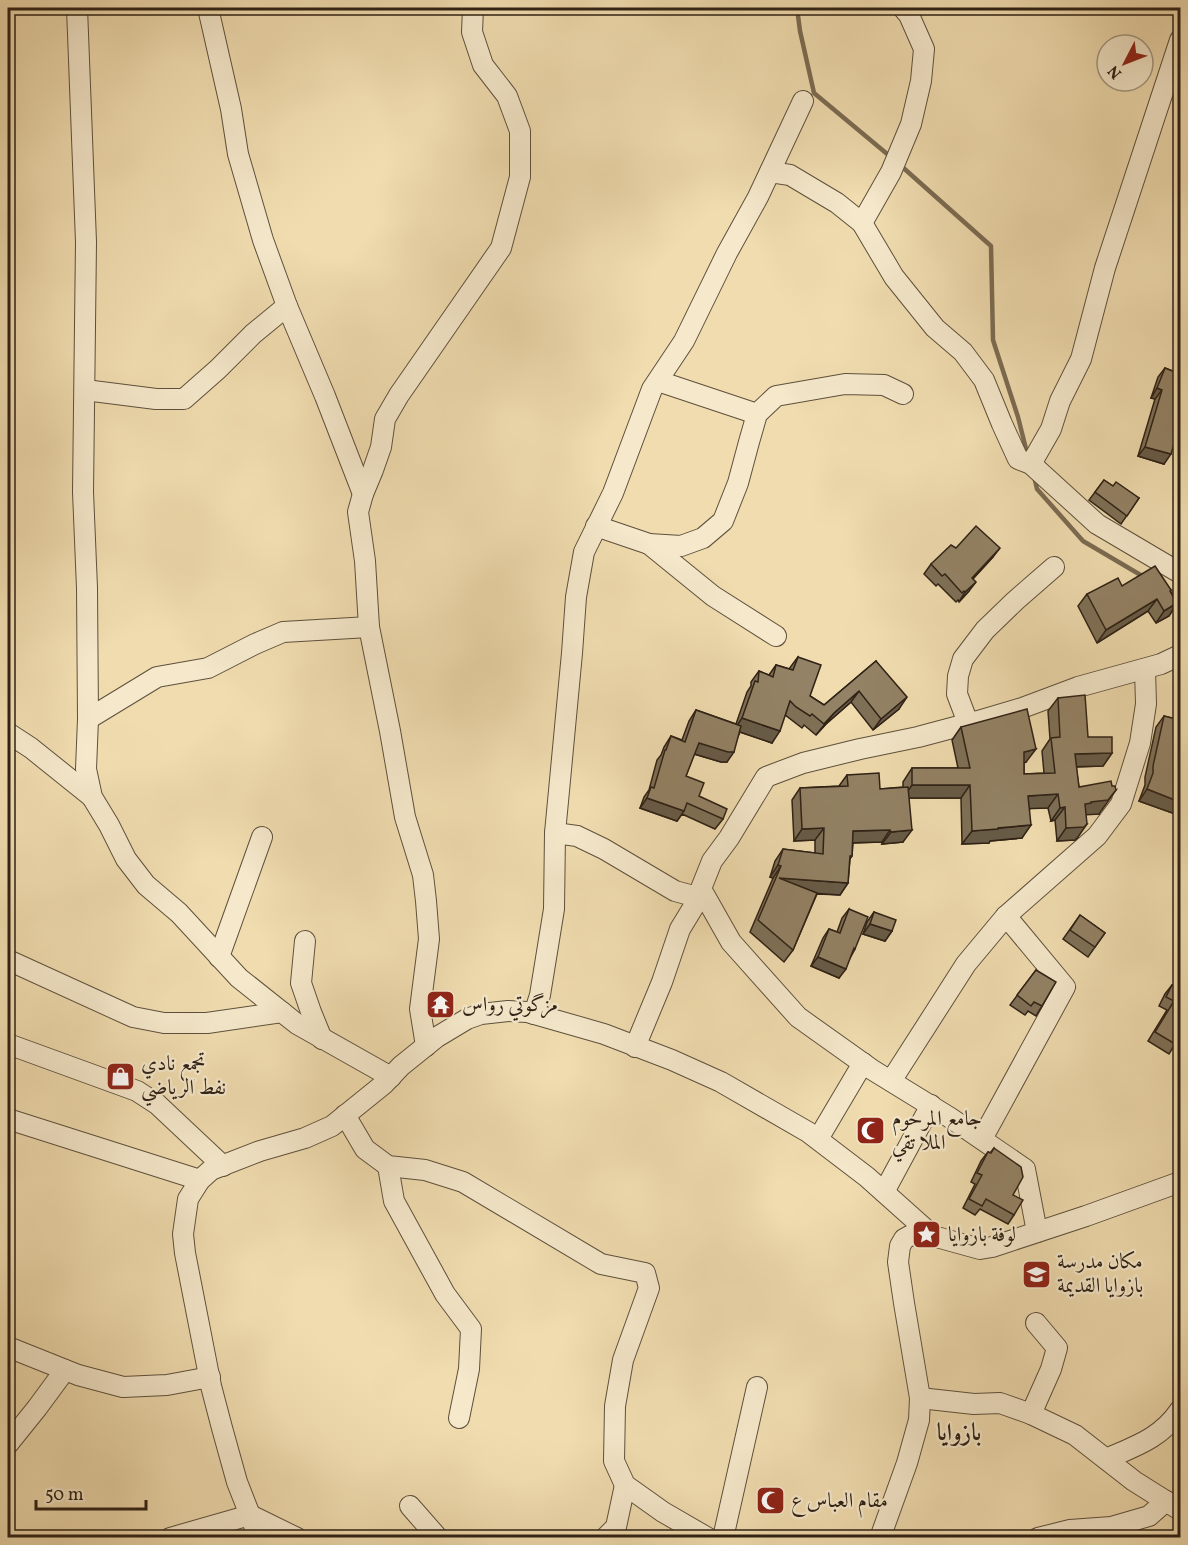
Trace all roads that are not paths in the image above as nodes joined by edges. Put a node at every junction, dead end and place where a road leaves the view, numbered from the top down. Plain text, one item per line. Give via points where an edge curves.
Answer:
1 (77, 8) edge
2 (208, 8) edge
3 (473, 8) edge
4 (903, 8) edge
5 (1180, 40) edge
6 (803, 101) dead end
7 (770, 172) junction
8 (861, 223) junction
9 (287, 306) junction
10 (658, 381) junction
11 (85, 390) junction
12 (903, 394) dead end
13 (757, 414) junction
14 (1032, 464) junction
15 (363, 494) junction
16 (596, 526) junction
17 (649, 544) junction
18 (1054, 567) dead end
19 (1180, 573) edge
20 (369, 627) junction
21 (776, 636) dead end
22 (1180, 655) edge
23 (1145, 669) junction
24 (88, 719) junction
25 (968, 723) junction
26 (8, 733) edge
27 (93, 798) junction
28 (555, 833) junction
29 (262, 837) dead end
30 (699, 893) junction
31 (1006, 916) junction
32 (305, 941) dead end
33 (219, 957) junction
34 (8, 960) edge
35 (282, 1012) junction
36 (534, 1014) junction
37 (322, 1039) junction
38 (8, 1044) edge
39 (426, 1046) junction
40 (635, 1047) junction
41 (863, 1063) junction
42 (390, 1077) junction
43 (891, 1081) junction
44 (931, 1105) junction
45 (345, 1115) junction
46 (8, 1119) edge
47 (818, 1139) junction
48 (982, 1139) junction
49 (223, 1166) junction
50 (388, 1166) junction
51 (200, 1180) junction
52 (1179, 1183) edge
53 (884, 1192) junction
54 (1037, 1232) junction
55 (933, 1236) junction
56 (1036, 1323) dead end
57 (8, 1347) edge
58 (65, 1370) junction
59 (210, 1377) junction
60 (757, 1388) dead end
61 (920, 1398) junction
62 (1180, 1410) edge
63 (1031, 1414) junction
64 (459, 1419) dead end
65 (8, 1444) edge
66 (1106, 1459) junction
67 (625, 1485) junction
68 (410, 1506) dead end
69 (1173, 1506) edge
70 (250, 1515) junction
71 (170, 1538) edge
72 (259, 1538) edge
73 (297, 1538) edge
74 (438, 1538) edge
75 (604, 1538) edge
76 (708, 1538) edge
77 (723, 1538) edge
78 (880, 1538) edge
79 (1038, 1538) edge

1 - 11 street via 86,242
2 - 9 street via 238,154
3 - 15 street via 472,32 483,65 507,96 520,131 520,177 501,248 399,394 385,419 381,447
4 - 8 street via 924,49 921,81 911,124 891,172
5 - 14 street via 1105,268 1081,359
6 - 7 street
7 - 8 street via 790,175
7 - 10 street via 684,341
8 - 14 street via 894,277 984,380 1018,459
9 - 11 street via 184,399
9 - 15 street
10 - 13 street
10 - 16 street
11 - 24 street
12 - 13 street via 884,385 845,384 776,396
13 - 17 street via 723,521 703,538 681,546
14 - 19 street via 1097,524
15 - 20 street via 358,512
16 - 17 street
16 - 28 street via 584,552 576,597
17 - 21 street via 713,597
18 - 25 street via 985,630 963,659 957,694
20 - 24 street via 283,632 208,668 157,676
20 - 39 street via 405,817 423,874 429,939 420,1010
22 - 23 street
23 - 25 street
23 - 31 street via 1146,704 1140,743 1121,804 1097,836
24 - 27 street via 86,769
25 - 30 street via 803,763 766,777 712,861
26 - 27 street
27 - 33 street via 126,859 146,885 179,913
28 - 30 street via 577,836 604,849 675,891
28 - 36 street via 554,909
29 - 33 street
30 - 40 street via 680,929
30 - 41 street via 731,942 798,1017
31 - 43 street via 966,964
31 - 48 street via 1065,987
32 - 37 street via 301,983
33 - 35 street
34 - 35 street via 133,1017 164,1023 207,1023
35 - 37 street
36 - 39 street via 481,1014
36 - 40 street
37 - 42 street
38 - 49 street via 137,1091 157,1104
39 - 42 street
40 - 47 street via 722,1082
41 - 43 street
41 - 47 street
42 - 45 street
43 - 44 street
44 - 48 street
44 - 53 street
45 - 49 street via 320,1132
45 - 50 street via 365,1149
46 - 51 street
47 - 53 street
48 - 54 street via 1025,1169
49 - 51 street
50 - 64 street via 394,1201 445,1294 471,1329 470,1369
50 - 67 street via 425,1170 463,1182 601,1264 645,1273 649,1288 623,1360 615,1406 614,1461
51 - 59 street via 188,1199 183,1234
52 - 54 street
53 - 55 street
54 - 55 street via 980,1249
55 - 61 street via 915,1233 904,1239 898,1262
56 - 63 street via 1057,1348
57 - 58 street
58 - 59 street via 123,1387 166,1386
58 - 65 street
59 - 70 street via 237,1482
60 - 77 street
61 - 63 street via 1000,1403
61 - 78 street via 915,1439
62 - 66 street via 1173,1422 1146,1443
63 - 66 street via 1075,1435
66 - 69 street
67 - 75 street via 616,1527
67 - 76 street
68 - 74 street
69 - 79 street via 1111,1527 1070,1530
70 - 71 street
70 - 72 street
70 - 73 street

